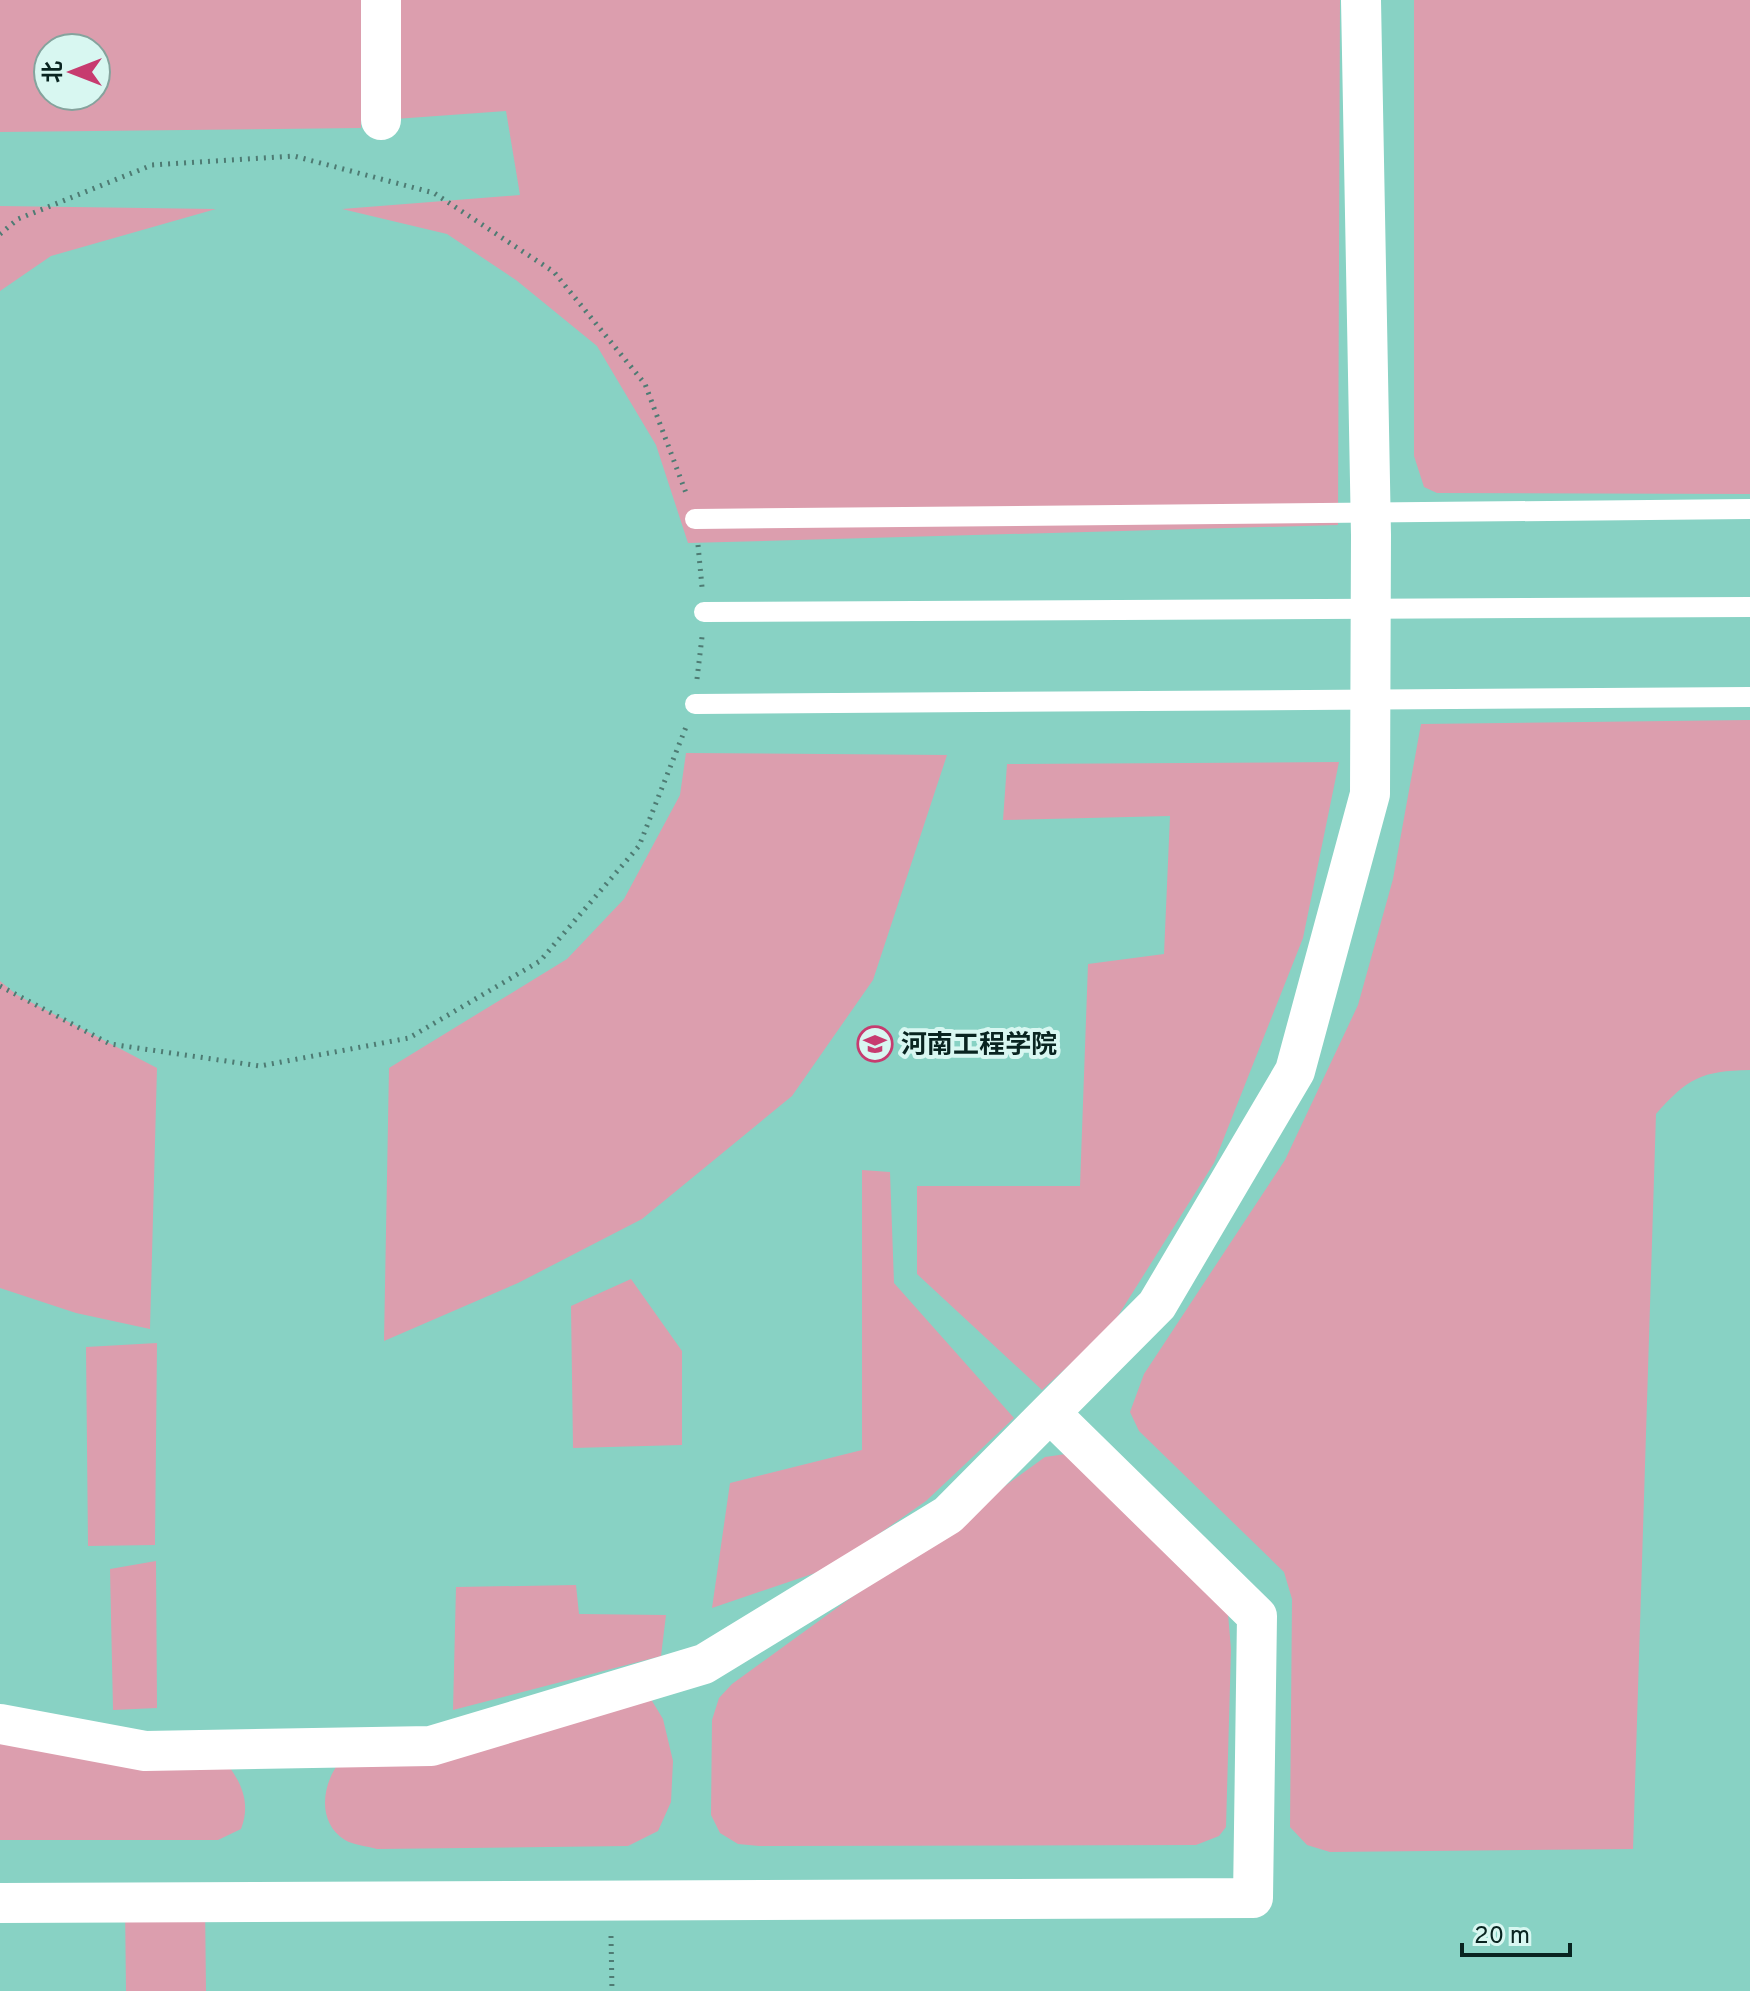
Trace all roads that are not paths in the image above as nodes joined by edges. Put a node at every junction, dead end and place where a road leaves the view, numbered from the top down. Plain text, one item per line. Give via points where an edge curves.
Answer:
1 (381, 0) edge
2 (1361, 0) edge
3 (381, 120) dead end
4 (1750, 509) edge
5 (695, 519) road end
6 (1750, 607) edge
7 (704, 612) road end
8 (1750, 697) edge
9 (695, 704) road end
10 (1050, 1413) junction
11 (0, 1724) edge
12 (0, 1903) edge

1 - 3 street
2 - 10 street via 1370,794 1295,1071 1157,1305
4 - 5 lane
6 - 7 lane
8 - 9 lane
10 - 11 street via 948,1515 704,1664 431,1746 145,1751
10 - 12 street via 1257,1616 1253,1898

